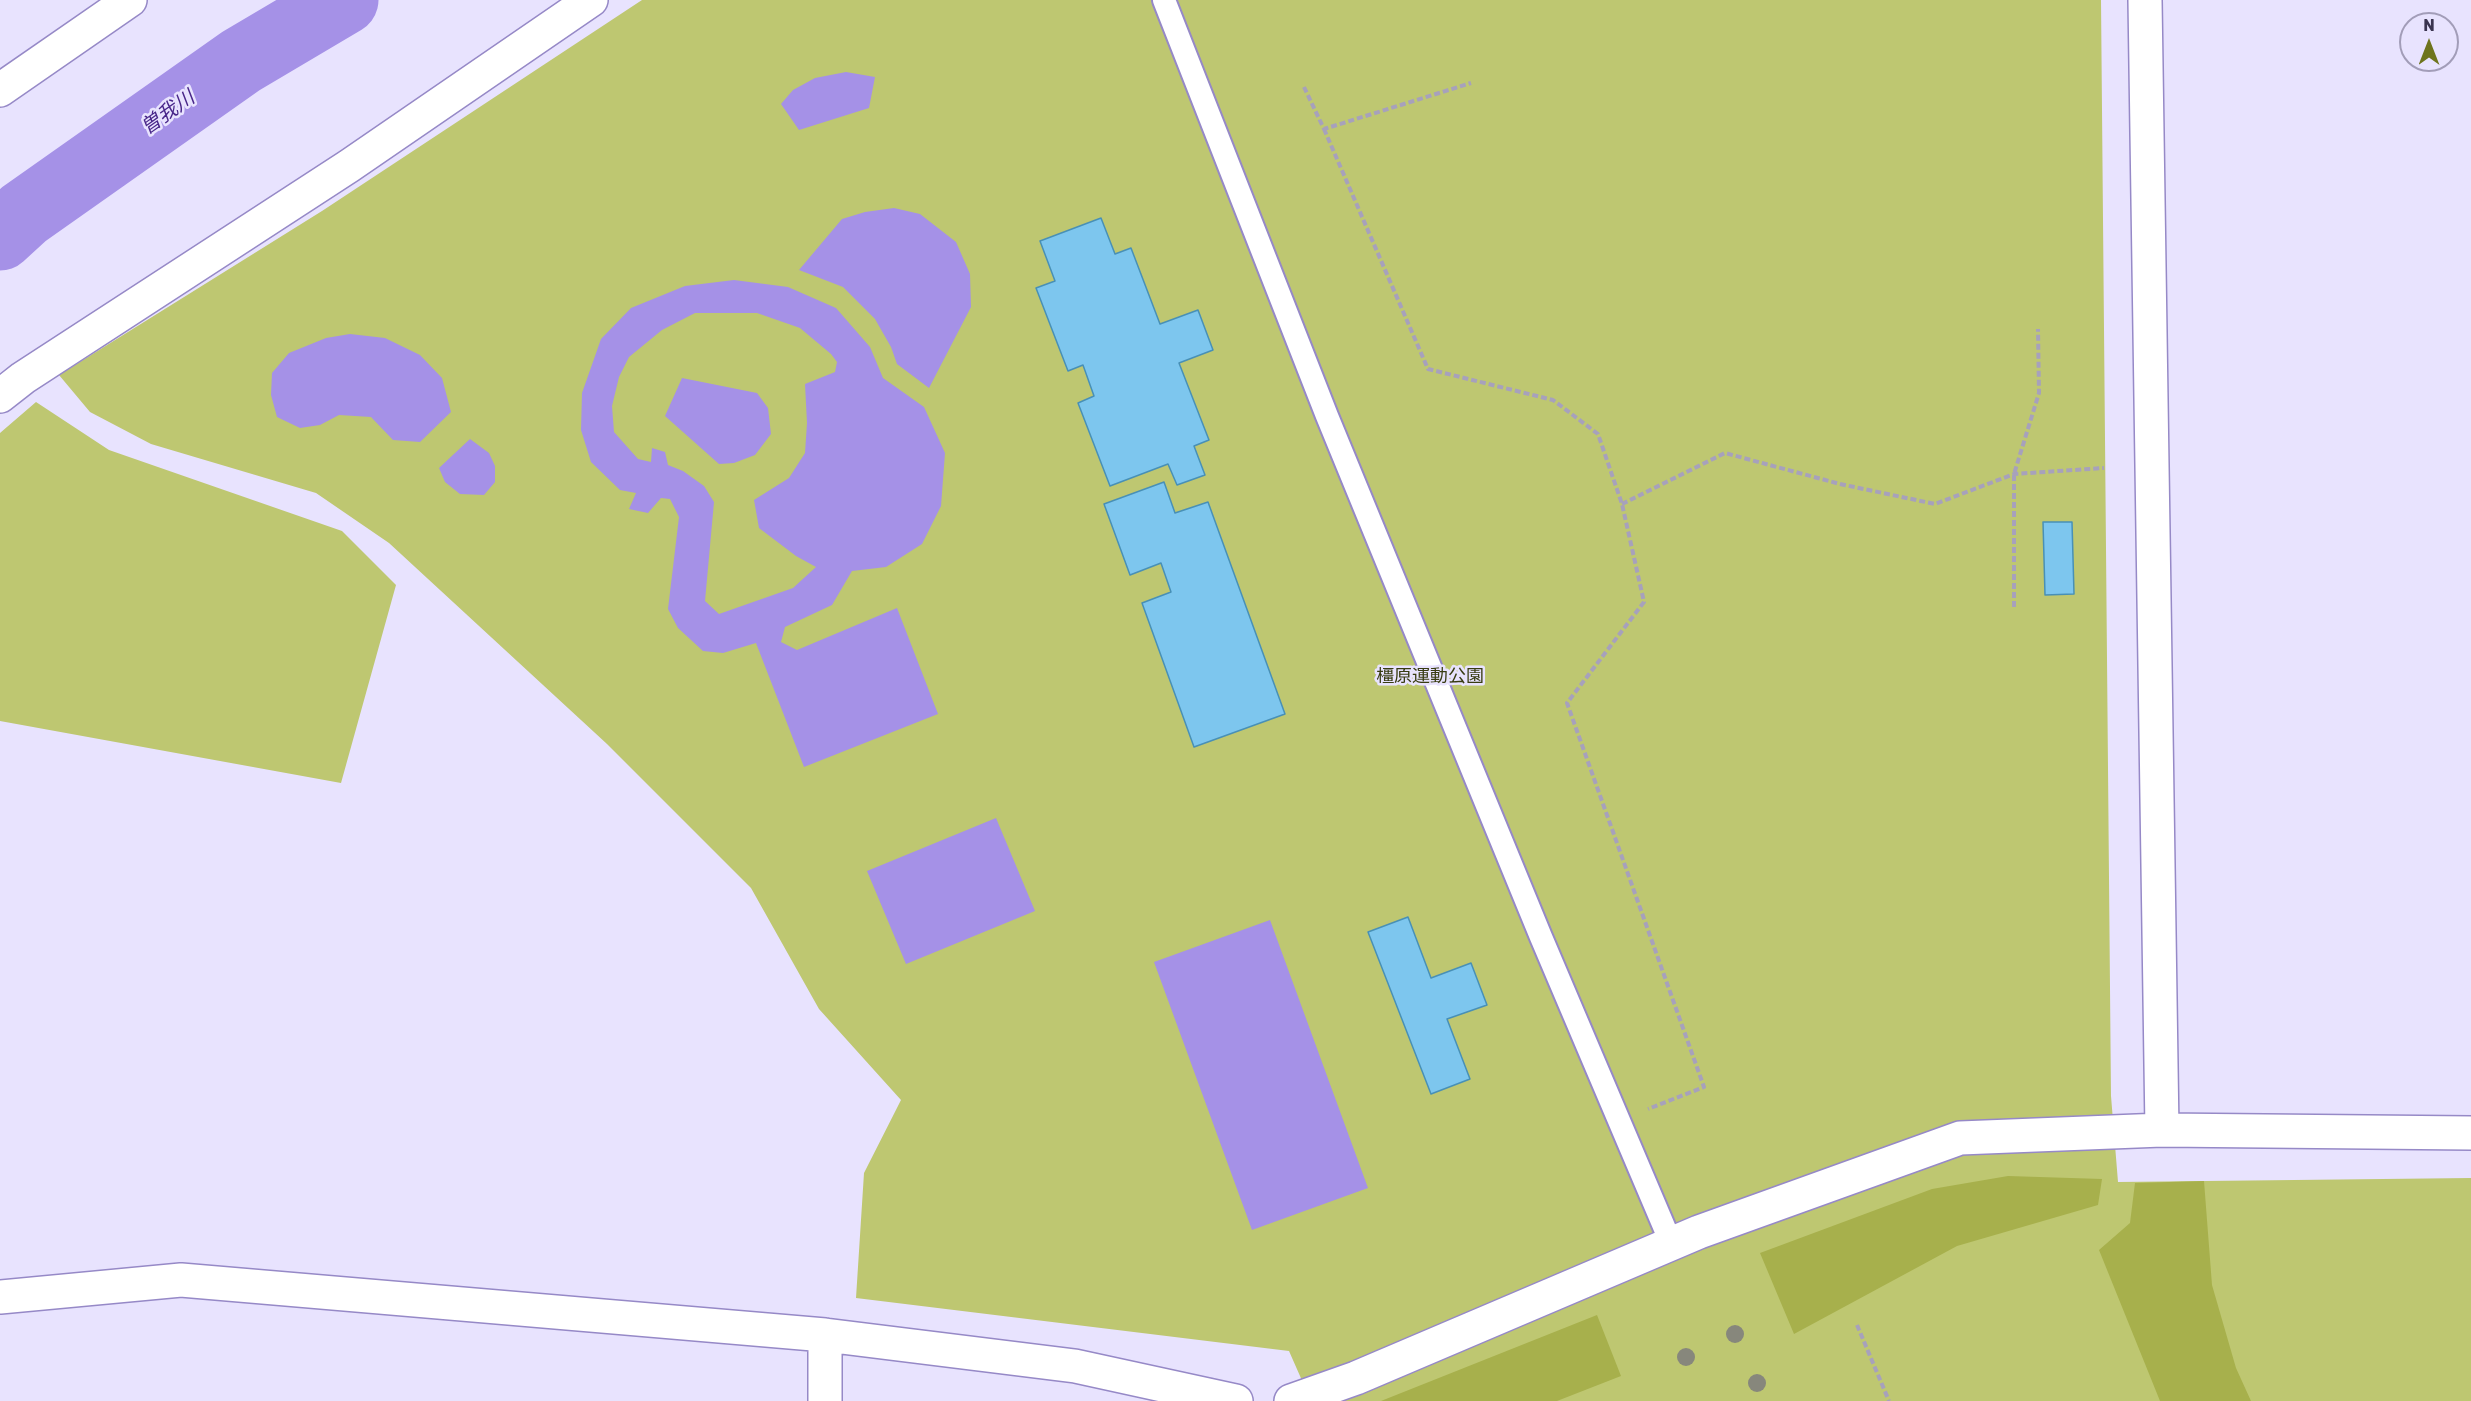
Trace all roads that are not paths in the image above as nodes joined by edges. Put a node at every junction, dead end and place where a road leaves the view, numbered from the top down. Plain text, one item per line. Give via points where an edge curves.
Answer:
1 (130, 0) edge
2 (591, 0) edge
3 (1164, 0) edge
4 (2145, 0) edge
5 (0, 90) edge
6 (0, 396) edge
7 (2162, 1130) junction
8 (2471, 1133) edge
9 (1671, 1243) junction
10 (0, 1297) edge
11 (825, 1335) junction
12 (825, 1401) edge
13 (1236, 1401) edge
14 (1291, 1401) edge

1 - 5 street
2 - 6 street via 349,166
3 - 9 lane via 1328,416
4 - 7 street
7 - 8 street
7 - 9 street via 1960,1138
9 - 14 street via 1356,1378
10 - 11 street via 181,1280
11 - 12 street
11 - 13 street via 1075,1366

